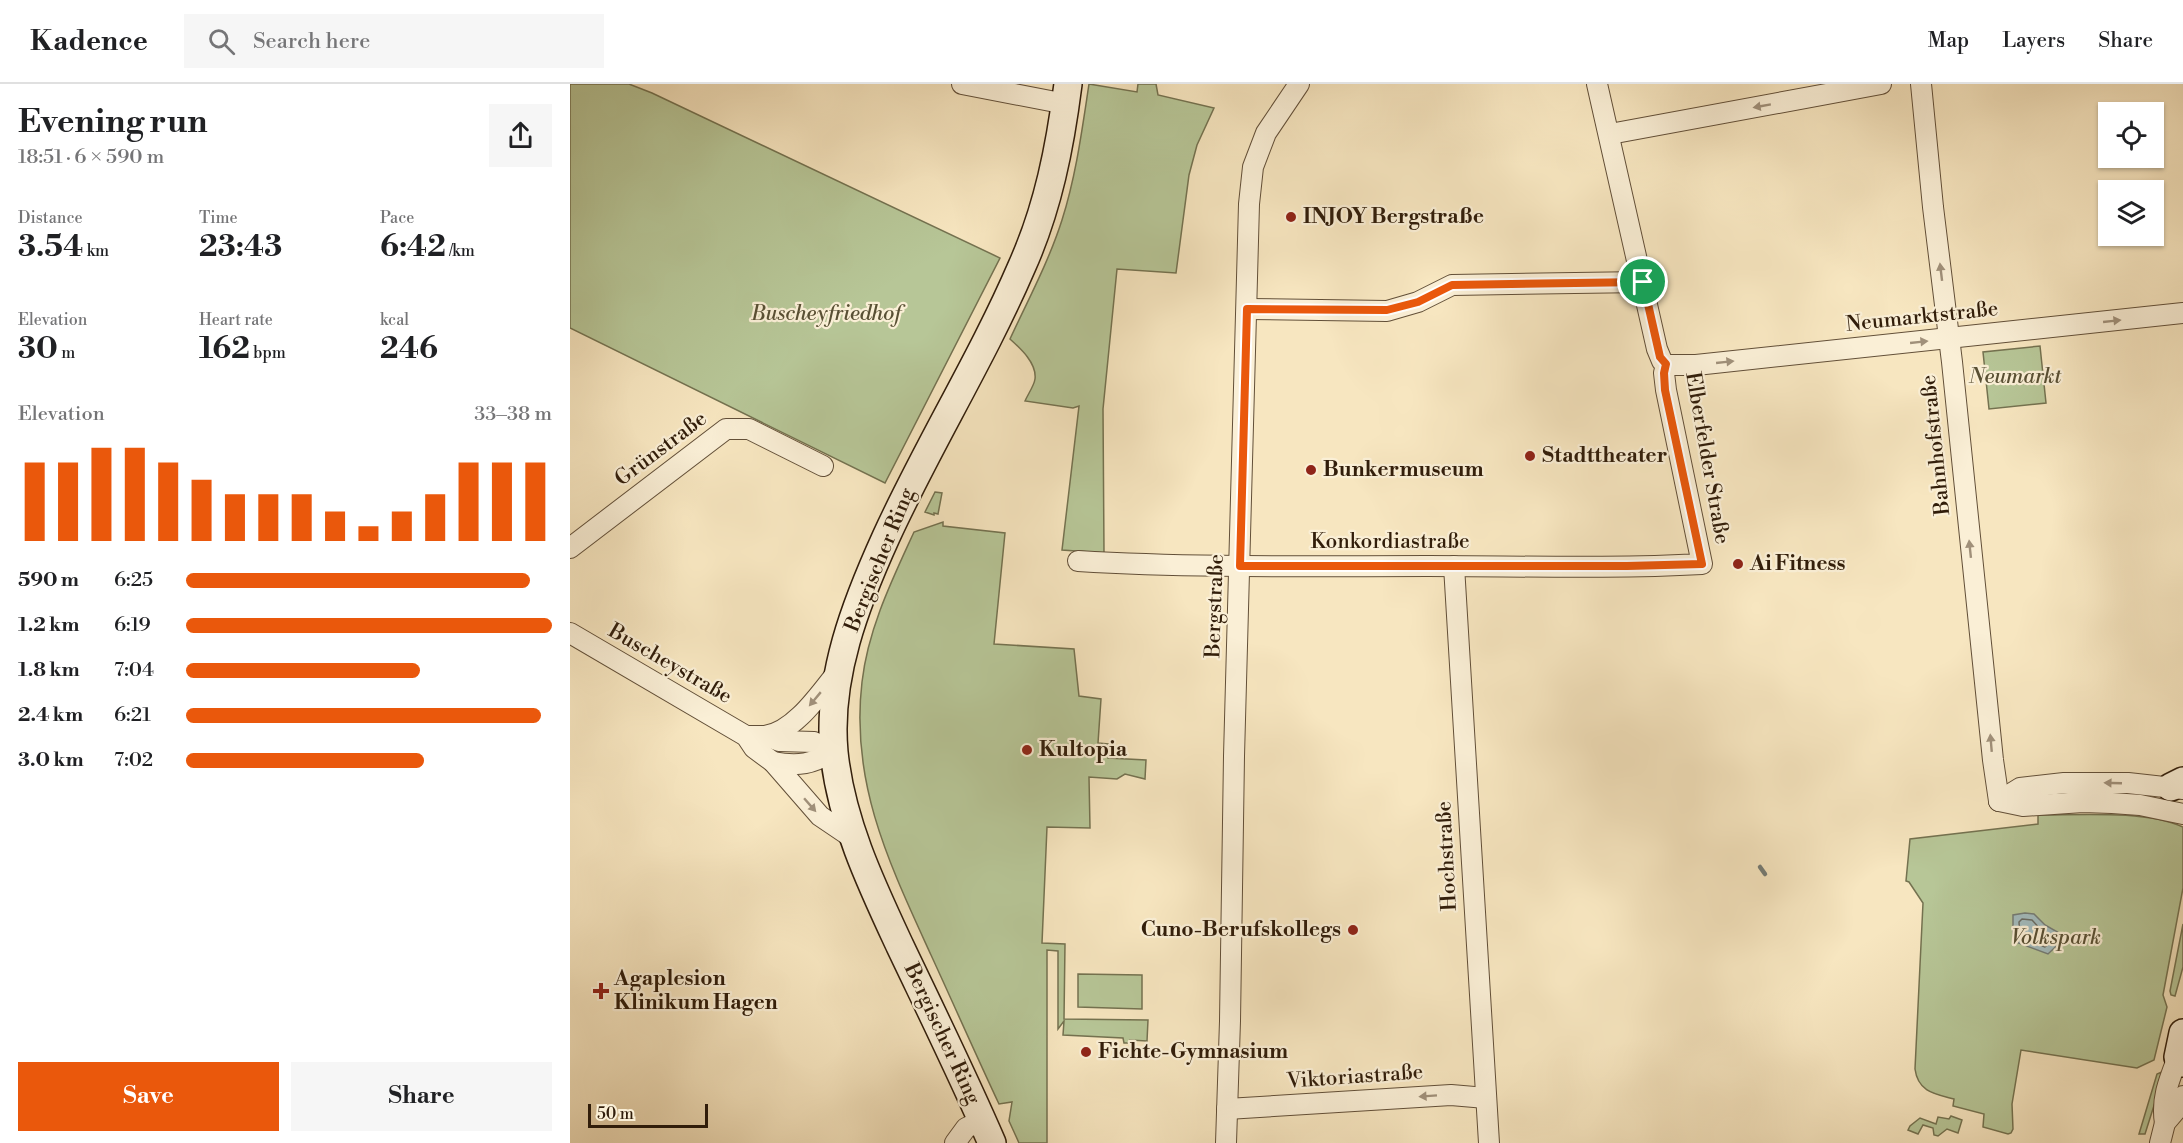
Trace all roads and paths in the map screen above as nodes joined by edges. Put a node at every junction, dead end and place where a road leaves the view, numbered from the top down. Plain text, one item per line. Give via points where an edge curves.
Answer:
1 (962, 84) edge
2 (1299, 84) edge
3 (1596, 84) edge
4 (1881, 84) edge
5 (1921, 84) edge
6 (1067, 94) edge
7 (1610, 134) junction
8 (1643, 282) junction
9 (1247, 309) junction
10 (2183, 313) edge
11 (1949, 339) junction
12 (1666, 364) junction
13 (823, 466) dead end
14 (570, 548) edge
15 (1078, 561) dead end
16 (1702, 564) joint
17 (1240, 566) junction
18 (1454, 566) junction
19 (570, 633) edge
20 (839, 670) junction
21 (746, 736) junction
22 (766, 736) junction
23 (834, 751) junction
24 (773, 762) junction
25 (2179, 786) edge
26 (1999, 801) junction
27 (2183, 814) edge
28 (854, 839) junction
29 (2182, 1052) edge
30 (2183, 1096) edge
31 (1486, 1098) junction
32 (1227, 1109) junction
33 (2165, 1123) junction
34 (987, 1132) edge
35 (955, 1143) edge
36 (1226, 1143) edge
37 (1489, 1143) edge
38 (2160, 1143) edge

1 - 6 street
2 - 9 street, Bergstraße via 1266,133 1252,167
3 - 7 street, Elberfelder Straße
4 -> 7 street
11 -> 5 street, Bahnhofstraße
6 - 20 main road, Bergischer Ring via 1056,163 1033,239 986,342 875,561 855,610
7 - 8 street, Elberfelder Straße
8 - 9 street via 1452,285 1418,302 1387,310
8 - 12 street, Elberfelder Straße via 1660,357
9 - 17 street, Bergstraße
11 -> 10 street, Neumarktstraße
12 -> 11 street, Neumarktstraße via 1689,365
26 -> 11 street, Bahnhofstraße
12 - 16 street, Elberfelder Straße via 1665,390
13 - 14 street, Grünstraße via 749,429 726,429
15 - 17 street, Konkordiastraße
16 - 18 street, Konkordiastraße
17 - 18 street, Konkordiastraße
17 - 32 street, Bergstraße
18 - 31 street, Hochstraße
19 - 21 street, Buscheystraße
20 -> 22 street via 800,716
20 - 23 main road, Bergischer Ring
21 - 22 street
21 - 24 street, Buscheystraße via 754,748
22 - 23 street via 779,741 814,742
23 - 24 street via 817,761 788,765
23 - 28 main road, Bergischer Ring
24 -> 28 street, Buscheystraße via 820,816
25 -> 26 street via 2064,783 2020,788
26 - 27 street via 2023,806 2112,803
28 - 34 main road, Bergischer Ring
29 - 33 street via 2167,1084 2162,1107
30 - 33 street
31 -> 32 street, Viktoriastraße via 1451,1095
31 - 37 street, Hochstraße
32 - 36 street, Bergstraße
33 - 38 street
34 - 35 street via 966,1128

